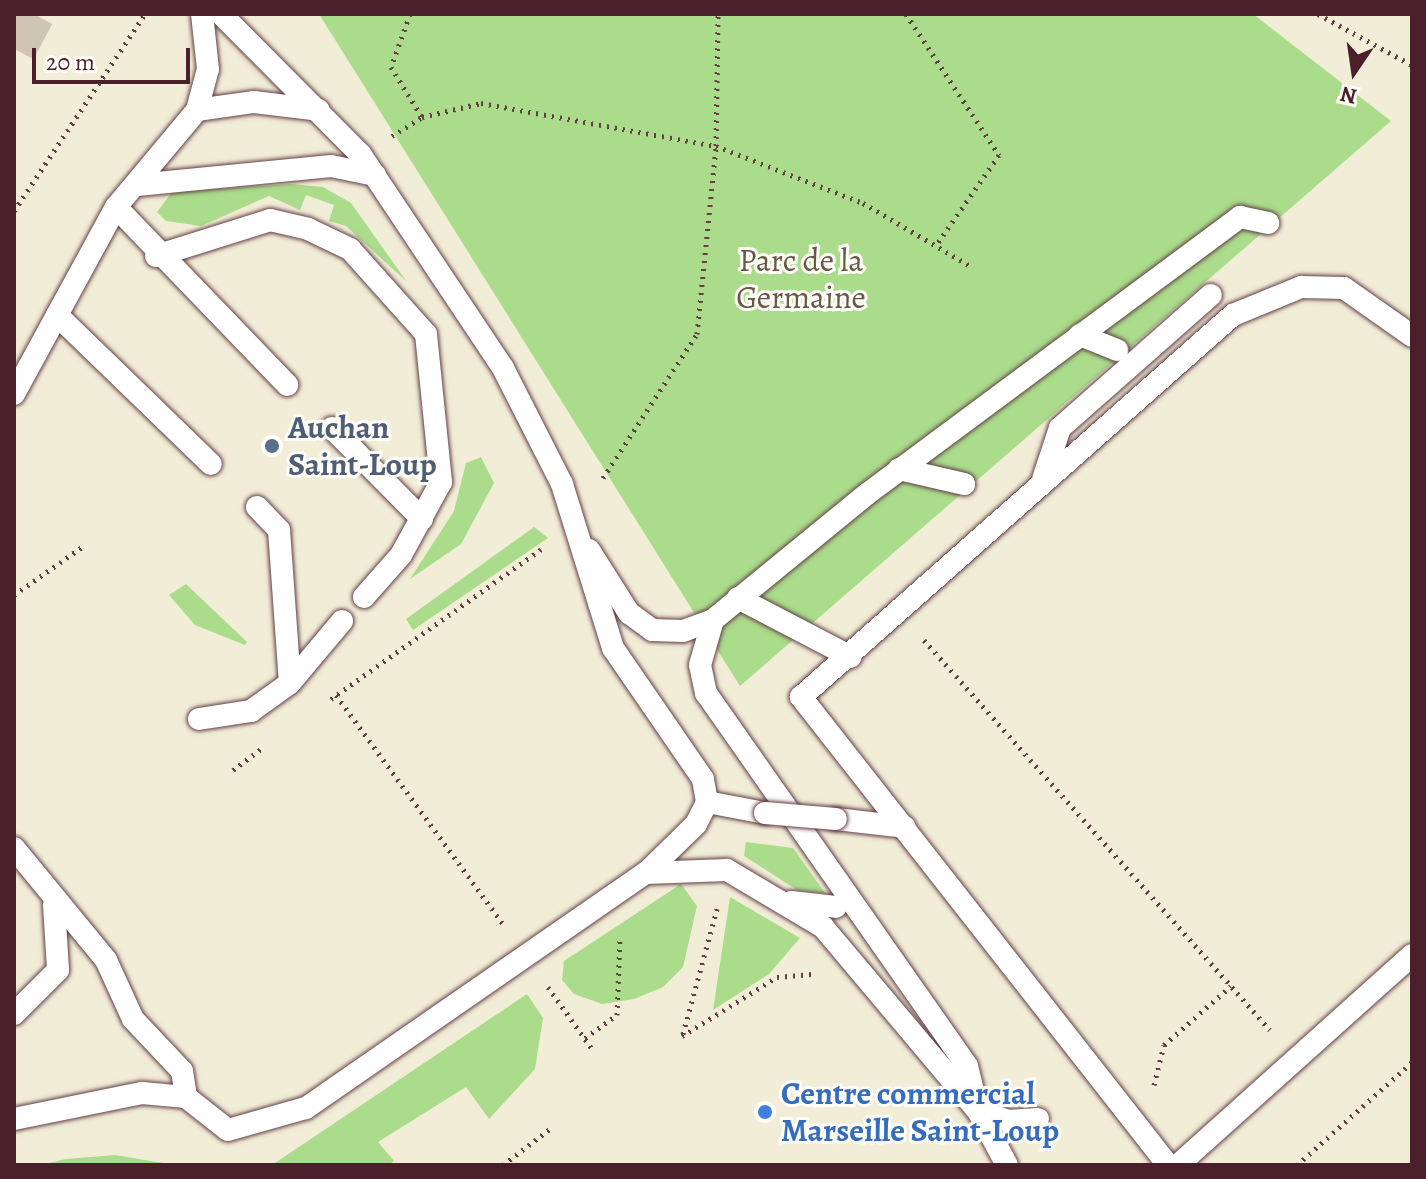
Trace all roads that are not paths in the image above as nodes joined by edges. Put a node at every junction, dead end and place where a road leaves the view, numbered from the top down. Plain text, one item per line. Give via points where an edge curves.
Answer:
1 (202, 14) edge
2 (221, 14) edge
3 (197, 110) junction
4 (319, 110) junction
5 (375, 175) junction
6 (137, 185) junction
7 (116, 207) junction
8 (1268, 223) dead end
9 (156, 256) junction
10 (1211, 295) dead end
11 (57, 315) junction
12 (1080, 335) junction
13 (1412, 336) edge
14 (1117, 350) dead end
15 (287, 385) dead end
16 (14, 394) edge
17 (332, 428) dead end
18 (211, 464) dead end
19 (899, 469) junction
20 (1042, 482) junction
21 (964, 484) dead end
22 (257, 507) dead end
23 (422, 519) junction
24 (575, 525) junction
25 (364, 597) dead end
26 (738, 598) junction
27 (713, 620) junction
28 (342, 621) dead end
29 (851, 657) junction
30 (290, 683) junction
31 (199, 719) dead end
32 (707, 802) junction
33 (905, 827) junction
34 (14, 848) edge
35 (646, 873) junction
36 (790, 902) junction
37 (54, 904) junction
38 (836, 907) dead end
39 (1412, 955) edge
40 (14, 1014) edge
41 (186, 1097) junction
42 (978, 1111) junction
43 (14, 1119) edge
44 (1038, 1119) dead end
45 (1007, 1165) edge
46 (1168, 1165) edge
47 (1178, 1165) edge

1 - 3 lane via 208,69
2 - 4 lane
3 - 4 lane via 254,102
3 - 6 lane
4 - 5 lane
5 - 6 lane via 331,166
5 - 24 lane via 503,368 538,430
6 - 7 lane
7 - 9 lane
7 - 11 lane
8 - 12 lane via 1240,217
9 - 15 lane
9 - 23 lane via 270,220 350,249 426,334 441,482
10 - 20 lane via 1060,428
11 - 16 lane
11 - 18 lane
12 - 14 lane
12 - 19 lane
13 - 20 lane via 1344,288 1301,287 1233,315
17 - 23 lane
19 - 21 lane
19 - 26 lane
20 - 29 lane
22 - 30 lane via 279,530
23 - 25 lane
24 - 27 lane via 629,613 652,630 683,631
24 - 32 lane via 613,648 703,779
26 - 27 lane
26 - 29 lane
27 - 42 lane via 700,665 706,693 967,1066
28 - 30 lane
29 - 33 lane via 801,697
30 - 31 lane via 251,711
32 - 33 lane, bridge
32 - 35 lane via 696,824
33 - 46 lane
34 - 37 lane
35 - 36 lane via 727,870
35 - 41 lane via 523,953 295,1116 228,1130
36 - 38 lane
36 - 42 lane via 823,927
37 - 40 lane via 58,970
37 - 41 lane via 106,960 133,1019 182,1071
39 - 47 lane
41 - 43 lane via 142,1093
42 - 44 lane via 1008,1121
42 - 45 lane

